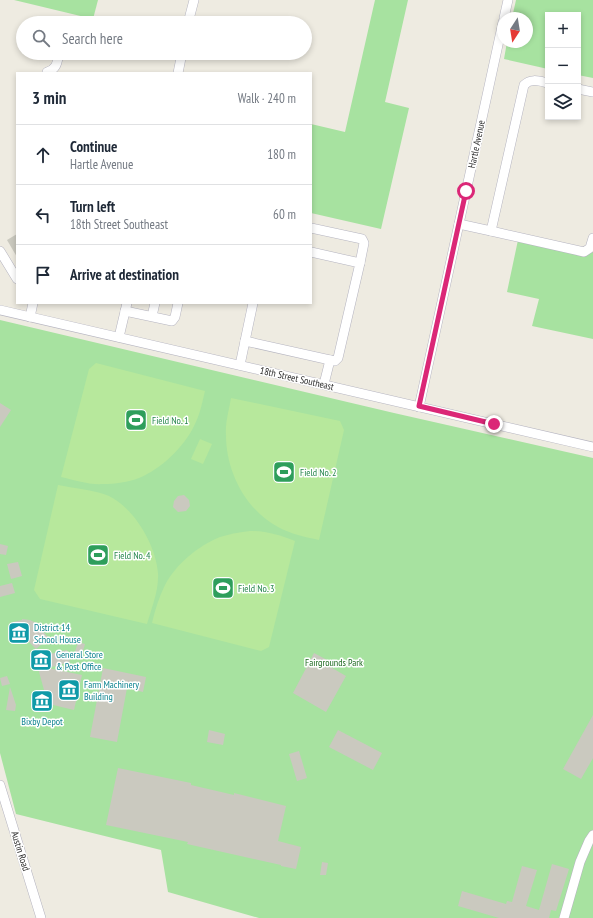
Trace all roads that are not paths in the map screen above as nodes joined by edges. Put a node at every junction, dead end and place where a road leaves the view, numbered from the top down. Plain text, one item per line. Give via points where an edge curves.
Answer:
1 (194, 0) edge
2 (508, 0) edge
3 (505, 12) edge
4 (190, 16) edge
5 (497, 48) edge
6 (57, 60) edge
7 (181, 60) edge
8 (46, 72) dead end
9 (178, 72) edge
10 (545, 82) edge
11 (581, 90) edge
12 (593, 92) edge
13 (459, 224) junction
14 (312, 228) edge
15 (491, 231) junction
16 (593, 238) edge
17 (0, 251) edge
18 (312, 252) edge
19 (360, 263) junction
20 (16, 277) edge
21 (33, 304) edge
22 (155, 304) edge
23 (178, 304) edge
24 (253, 304) edge
25 (126, 307) edge
26 (0, 310) edge
27 (30, 316) junction
28 (152, 316) junction
29 (120, 337) junction
30 (245, 340) junction
31 (330, 360) junction
32 (240, 365) junction
33 (324, 384) junction
34 (419, 406) junction
35 (593, 447) edge
36 (0, 785) edge
37 (593, 835) edge
38 (41, 918) edge
39 (564, 918) edge

1 - 4 street
2 - 3 street
5 - 13 street, Hartle Avenue
6 - 8 street via 54,69
7 - 9 street
10 - 15 street via 535,80 524,85
11 - 12 street
13 - 15 street
13 - 34 street, Hartle Avenue
14 - 19 street via 362,239 364,243
15 - 16 street via 584,252 590,248
17 - 20 street
18 - 19 street
19 - 31 street via 338,358 335,361
21 - 27 street
22 - 28 street
23 - 28 street via 172,321
24 - 30 street
25 - 28 street
25 - 29 street
26 - 27 street, 18th Street Southeast
27 - 29 street, 18th Street Southeast
29 - 32 street, 18th Street Southeast
30 - 31 street
30 - 32 street
31 - 33 street
32 - 33 street, 18th Street Southeast
33 - 34 street, 18th Street Southeast
34 - 35 street, 18th Street Southeast
36 - 38 street, Austin Road
37 - 39 street via 580,862

